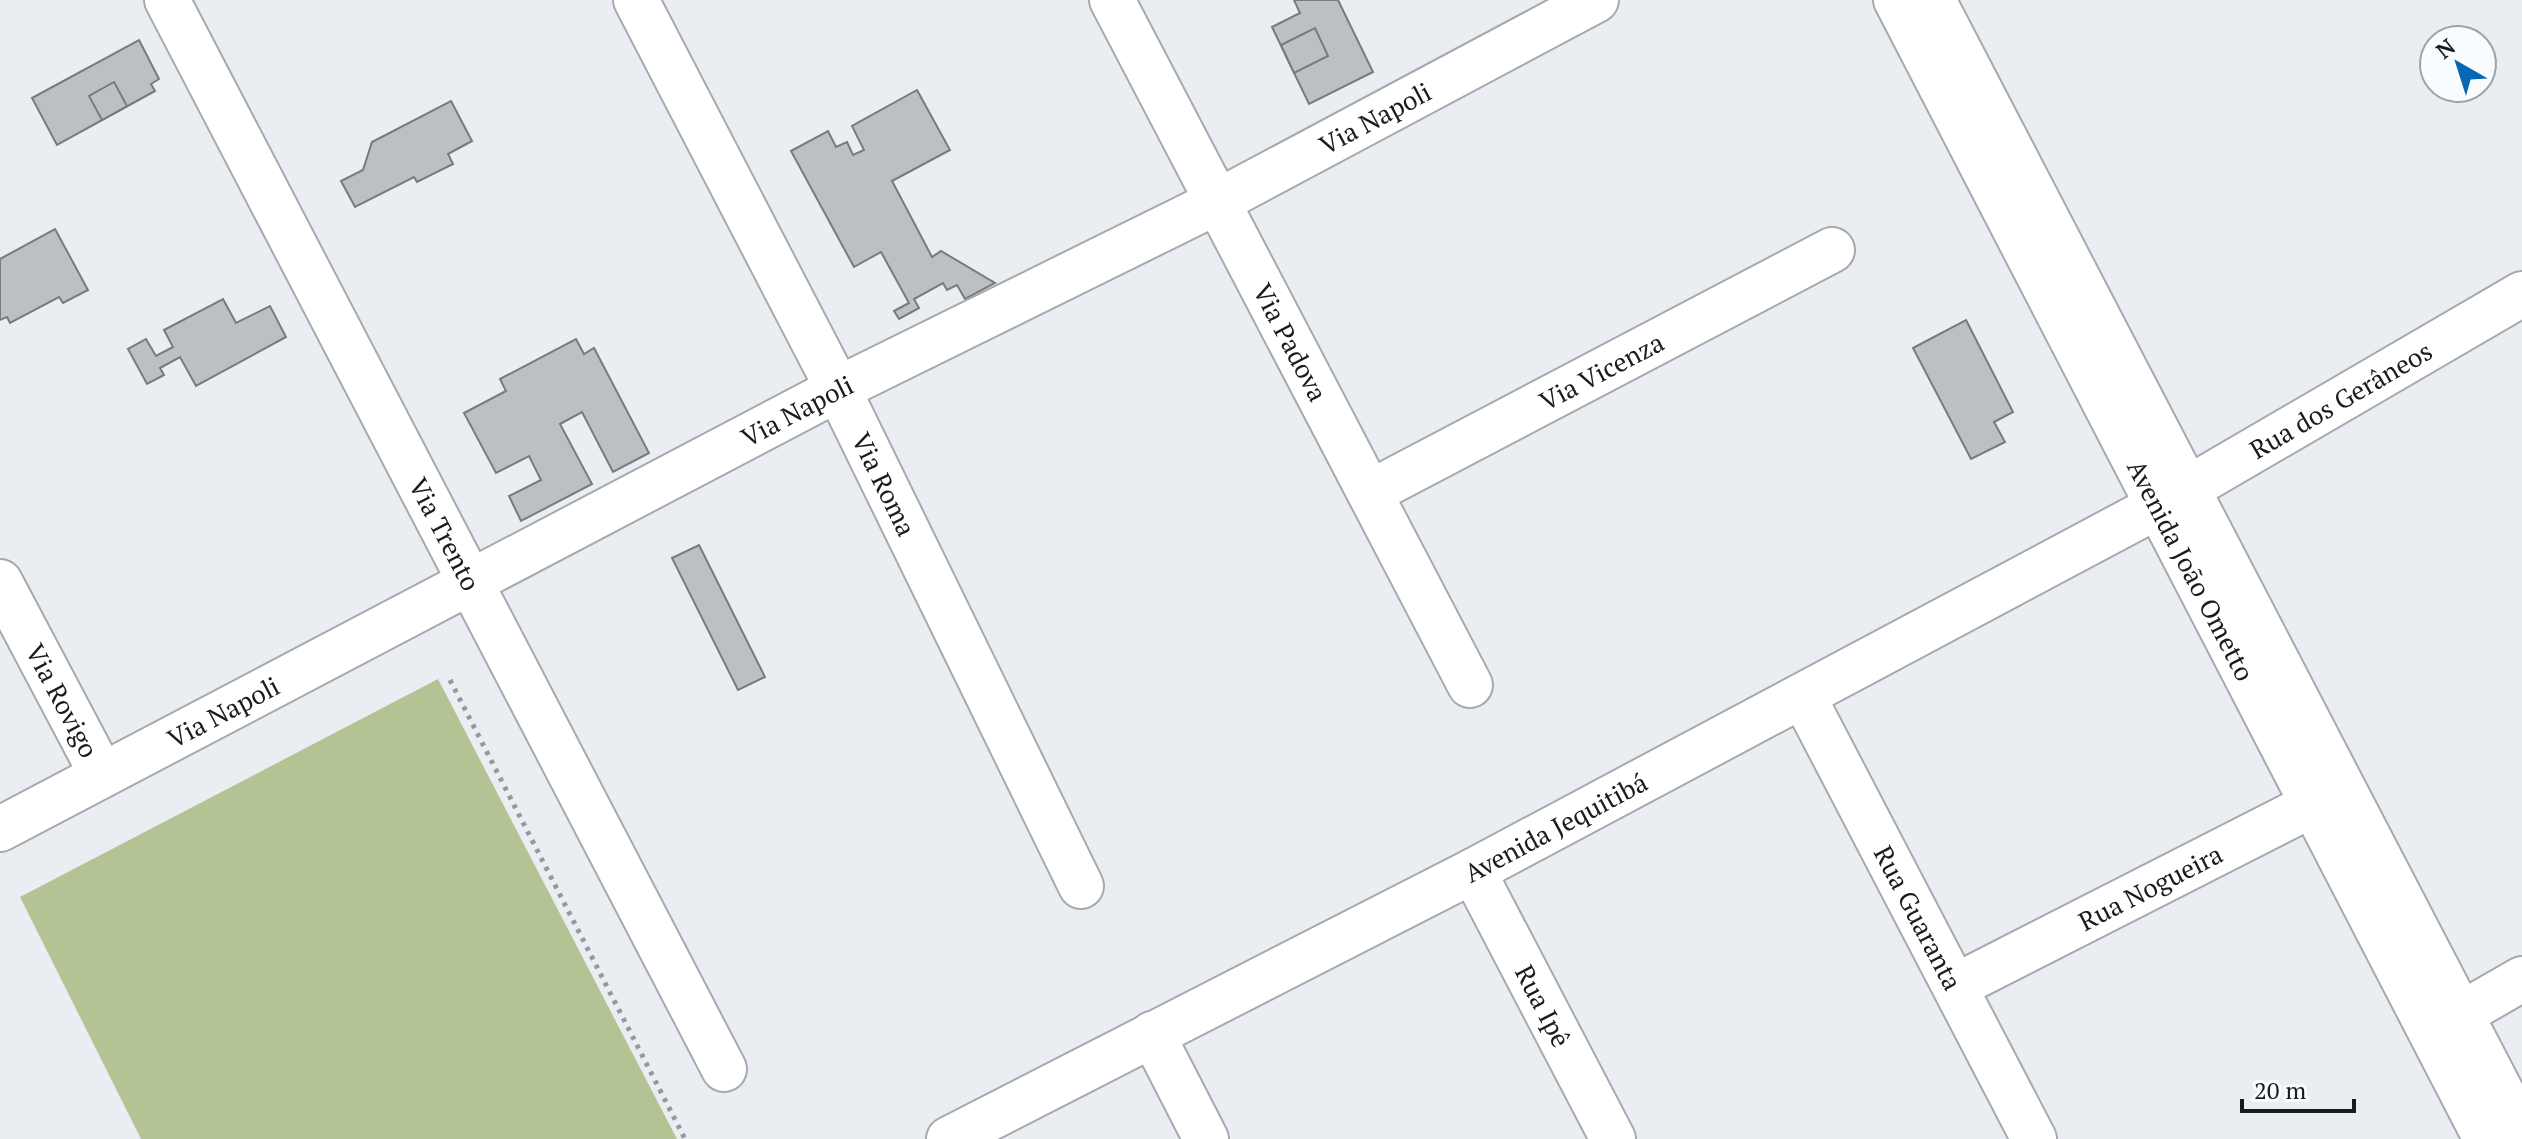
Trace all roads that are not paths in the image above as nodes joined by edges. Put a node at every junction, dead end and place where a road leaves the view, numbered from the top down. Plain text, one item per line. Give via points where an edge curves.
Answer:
1 (167, 0) edge
2 (636, 0) edge
3 (1112, 0) edge
4 (1596, 0) edge
5 (1896, 0) edge
6 (1933, 0) edge
7 (1219, 201) junction
8 (1832, 250) dead end
9 (2522, 294) edge
10 (838, 389) junction
11 (1371, 492) junction
12 (2173, 498) junction
13 (0, 582) edge
14 (471, 584) junction
15 (1470, 685) dead end
16 (1803, 696) junction
17 (102, 775) junction
18 (2328, 797) junction
19 (0, 829) edge
20 (1473, 871) junction
21 (1081, 886) dead end
22 (2522, 979) edge
23 (1956, 986) junction
24 (2445, 1023) junction
25 (1152, 1034) junction
26 (724, 1069) dead end
27 (2522, 1132) edge
28 (949, 1139) edge
29 (1206, 1139) edge
30 (1613, 1139) edge
31 (2034, 1139) edge
32 (2486, 1139) edge

1 - 14 street, Via Trento
2 - 10 street, Via Roma
3 - 7 street, Via Padova
4 - 7 street, Via Napoli
5 - 12 street, Avenida João Ometto
6 - 12 street, Avenida João Ometto
7 - 10 street, Via Napoli
7 - 11 street, Via Padova
8 - 11 street, Via Vicenza
9 - 12 street, Rua dos Gerâneos
10 - 14 street, Via Napoli
10 - 21 street, Via Roma
11 - 15 street, Via Padova
12 - 16 street, Avenida Jequitibá
12 - 18 street, Avenida João Ometto
13 - 17 street, Via Rovigo
14 - 17 street, Via Napoli
14 - 26 street, Via Trento
16 - 20 street, Avenida Jequitibá
16 - 23 street, Rua Guaranta
17 - 19 street, Via Napoli
18 - 23 street, Rua Nogueira
18 - 24 street, Avenida João Ometto
20 - 25 street, Avenida Jequitibá
20 - 30 street, Rua Ipê
22 - 24 street
23 - 31 street, Rua Guaranta
24 - 27 street, Avenida João Ometto
24 - 32 street, Avenida João Ometto
25 - 28 street, Avenida Jequitibá
25 - 29 street

